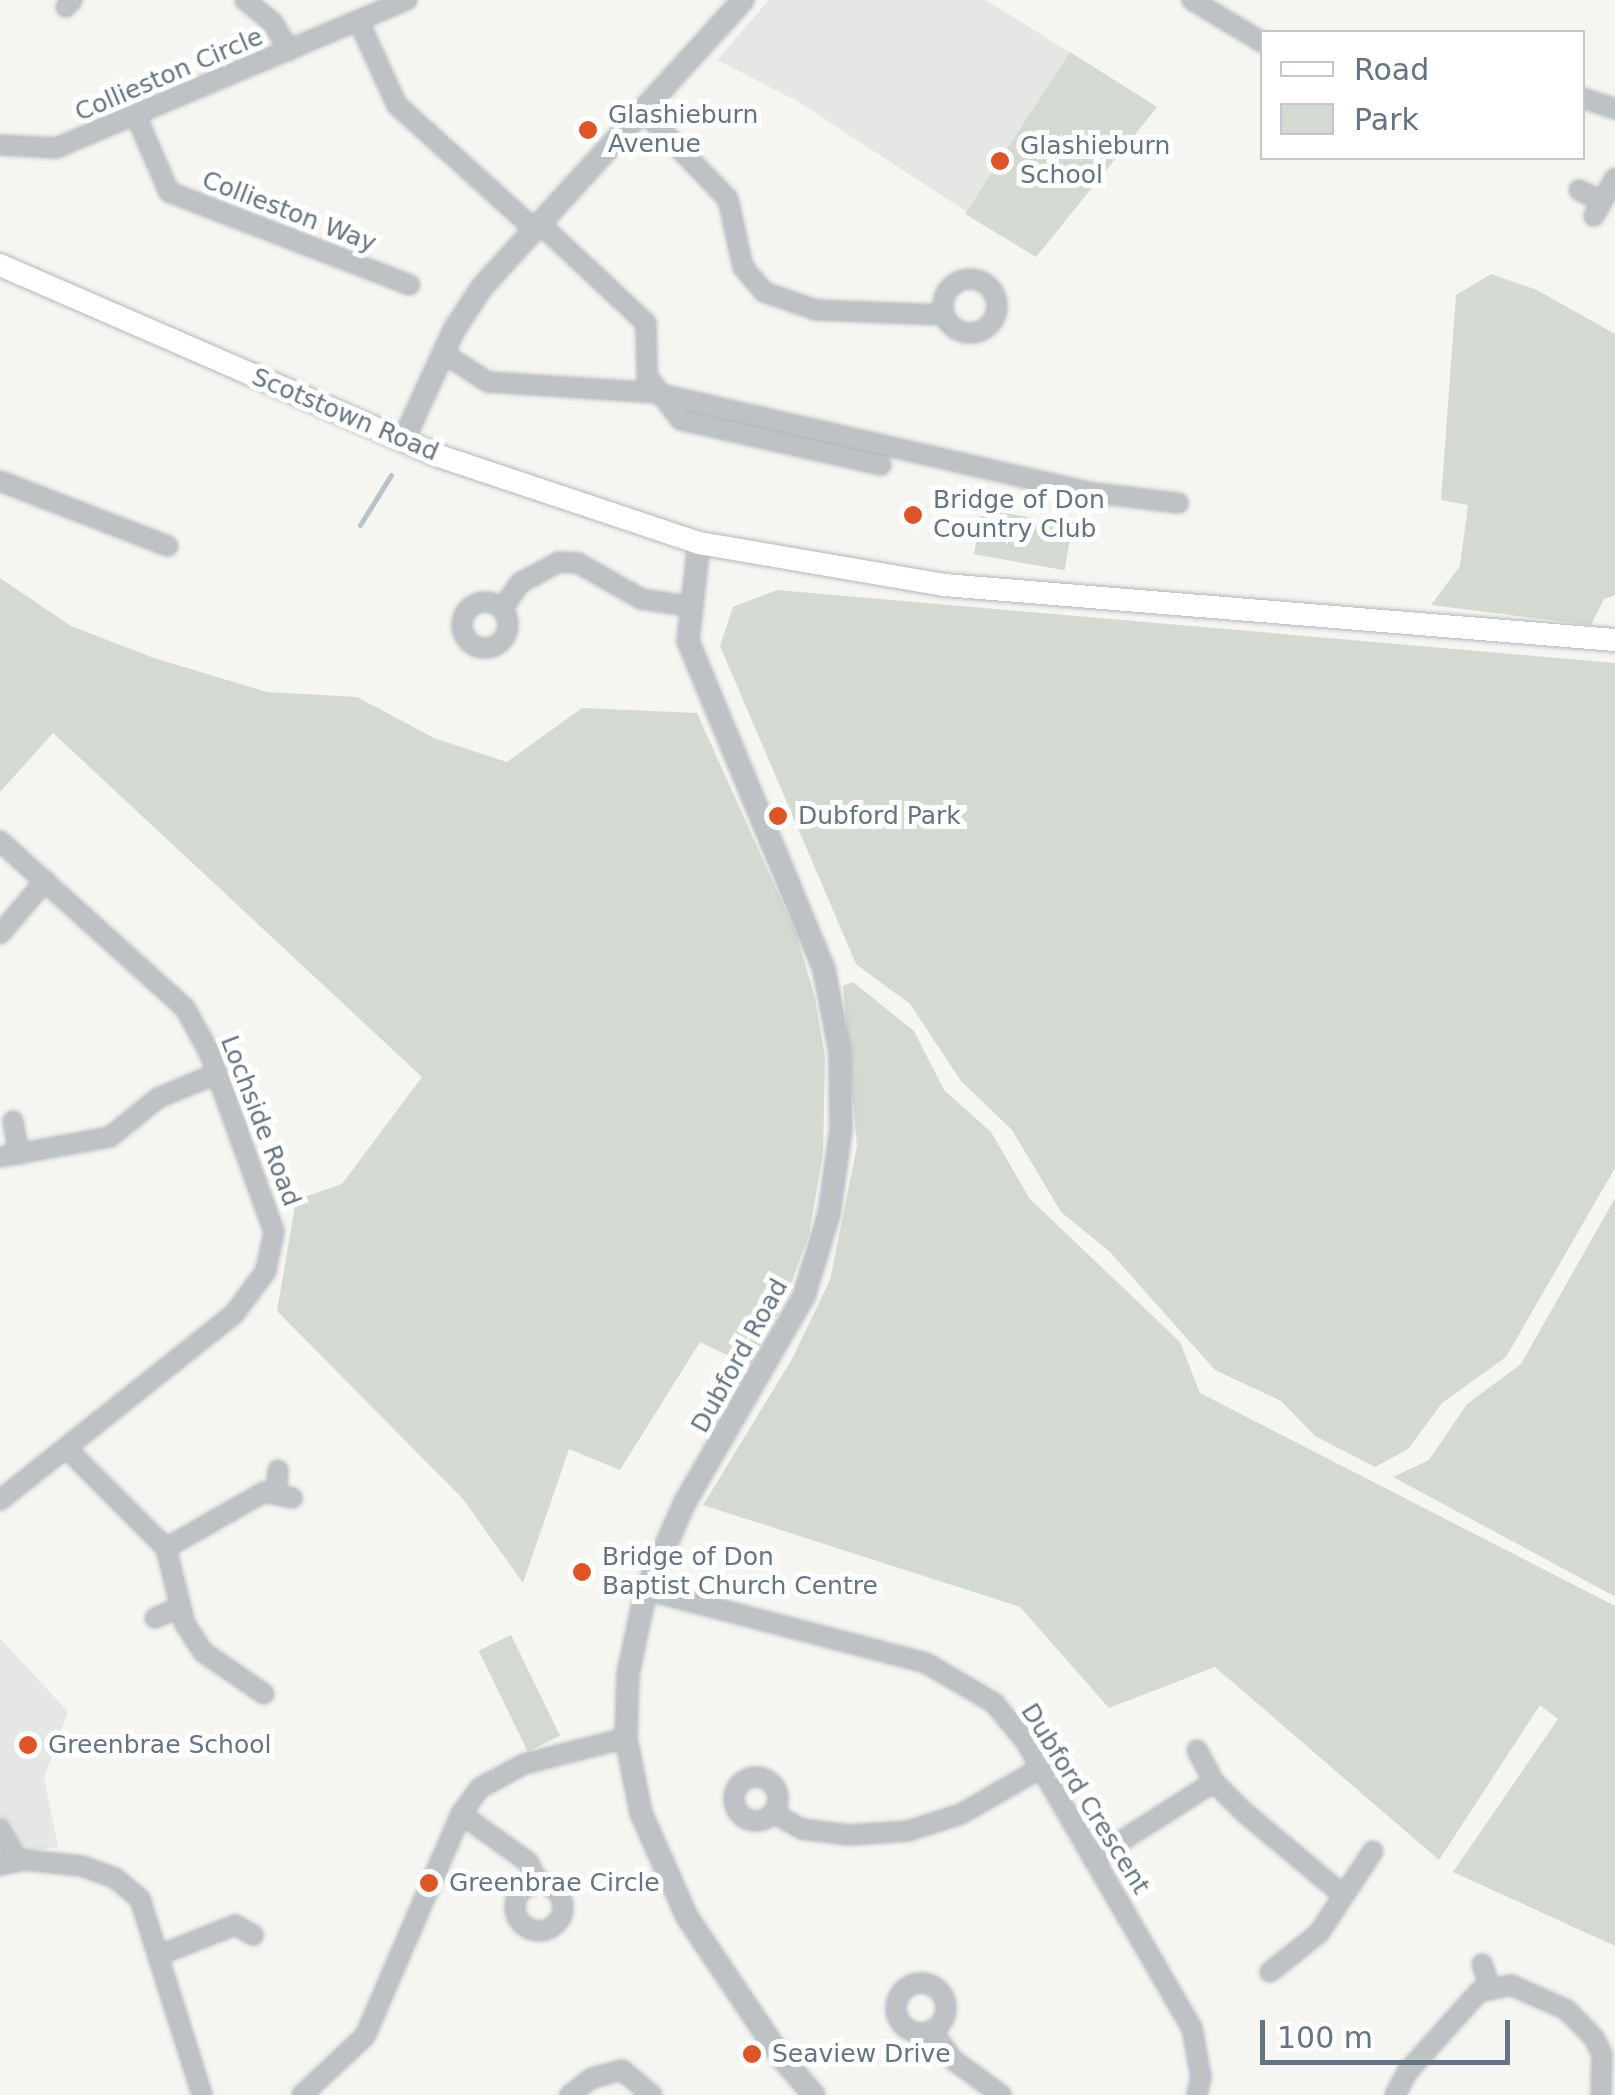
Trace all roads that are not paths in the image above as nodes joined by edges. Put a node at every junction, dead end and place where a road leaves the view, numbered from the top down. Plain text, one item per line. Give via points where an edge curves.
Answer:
1 (245, 0) edge
2 (407, 0) edge
3 (743, 0) edge
4 (1192, 0) edge
5 (359, 22) junction
6 (1260, 41) edge
7 (289, 52) junction
8 (1585, 99) edge
9 (1615, 108) edge
10 (643, 111) junction
11 (137, 118) junction
12 (0, 144) edge
13 (1615, 178) edge
14 (1578, 190) dead end
15 (537, 226) junction
16 (0, 265) edge
17 (410, 286) dead end
18 (944, 315) dead end
19 (442, 353) junction
20 (656, 393) junction
21 (404, 440) junction
22 (880, 465) dead end
23 (0, 481) edge
24 (1178, 502) dead end
25 (698, 544) junction
26 (168, 546) dead end
27 (688, 606) junction
28 (502, 609) dead end
29 (1615, 640) edge
30 (0, 841) edge
31 (45, 880) junction
32 (0, 934) edge
33 (216, 1074) junction
34 (13, 1121) dead end
35 (10, 1156) edge
36 (68, 1450) junction
37 (278, 1470) dead end
38 (0, 1500) edge
39 (166, 1548) junction
40 (646, 1590) junction
41 (181, 1608) junction
42 (154, 1618) dead end
43 (264, 1694) dead end
44 (626, 1738) junction
45 (1197, 1750) dead end
46 (1041, 1768) junction
47 (1214, 1782) junction
48 (772, 1813) dead end
49 (461, 1814) junction
50 (0, 1830) edge
51 (1373, 1851) dead end
52 (1093, 1858) junction
53 (9, 1863) edge
54 (538, 1882) dead end
55 (1343, 1895) junction
56 (253, 1935) dead end
57 (162, 1954) junction
58 (1482, 1964) dead end
59 (1270, 1972) dead end
60 (1490, 1987) junction
61 (932, 2030) dead end
62 (1609, 2053) edge
63 (202, 2095) edge
64 (302, 2095) edge
65 (570, 2095) edge
66 (652, 2095) edge
67 (814, 2095) edge
68 (1001, 2095) edge
69 (1197, 2095) edge
70 (1395, 2095) edge
71 (1602, 2095) edge

1 - 7 street via 273,24
2 - 5 street, Collieston Circle
3 - 10 street
4 - 6 street
5 - 7 street, Collieston Circle
5 - 15 street via 397,105
7 - 11 street, Collieston Circle
8 - 9 street
10 - 15 street
10 - 18 street via 728,199 742,267 764,292 816,310
11 - 12 street, Collieston Circle via 56,148
11 - 17 street, Collieston Way via 169,192
13 - 14 street via 1598,208
15 - 19 street via 482,287
15 - 20 street via 646,322 647,376
16 - 21 main road, Scotstown Road
19 - 20 street via 488,382
19 - 21 street
20 - 22 street via 686,422
20 - 24 street via 1087,492
21 - 25 main road, Scotstown Road
23 - 26 street
25 - 27 street, Dubford Road
25 - 29 main road, Scotstown Road via 944,586
27 - 28 street via 641,598 578,564 559,562 520,583
27 - 40 street, Dubford Road via 695,669 824,970 840,1052 841,1128 829,1214 804,1296 686,1500
30 - 31 street, Lochside Road
31 - 32 street
31 - 33 street, Lochside Road via 172,992 198,1028
33 - 35 street via 158,1098 110,1136
33 - 36 street, Lochside Road via 271,1215 266,1270 234,1314
34 - 35 street
36 - 38 street, Lochside Road
36 - 39 street
37 - 39 street via 284,1496 244,1500
39 - 41 street
40 - 44 street, Dubford Road via 628,1674
40 - 46 street, Dubford Crescent via 958,1677 1008,1717
41 - 42 street
41 - 43 street via 203,1652
44 - 49 street via 524,1764 480,1788
44 - 67 street, Dubford Road via 641,1813 687,1917
45 - 47 street
46 - 48 street via 961,1814 908,1830 850,1836 802,1829
46 - 52 street, Dubford Crescent
47 - 52 street
47 - 55 street
49 - 54 street via 528,1862
49 - 64 street via 372,2026 328,2077
50 - 53 street
51 - 55 street
52 - 69 street, Dubford Crescent via 1192,2028 1202,2077
53 - 57 street via 67,1864 115,1878 147,1909
55 - 59 street via 1296,1968
56 - 57 street via 235,1925
57 - 63 street
58 - 60 street
60 - 62 street via 1524,1987 1551,2000
60 - 70 street via 1462,2009
61 - 68 street via 952,2059
62 - 71 street
65 - 66 street via 607,2071 622,2070

